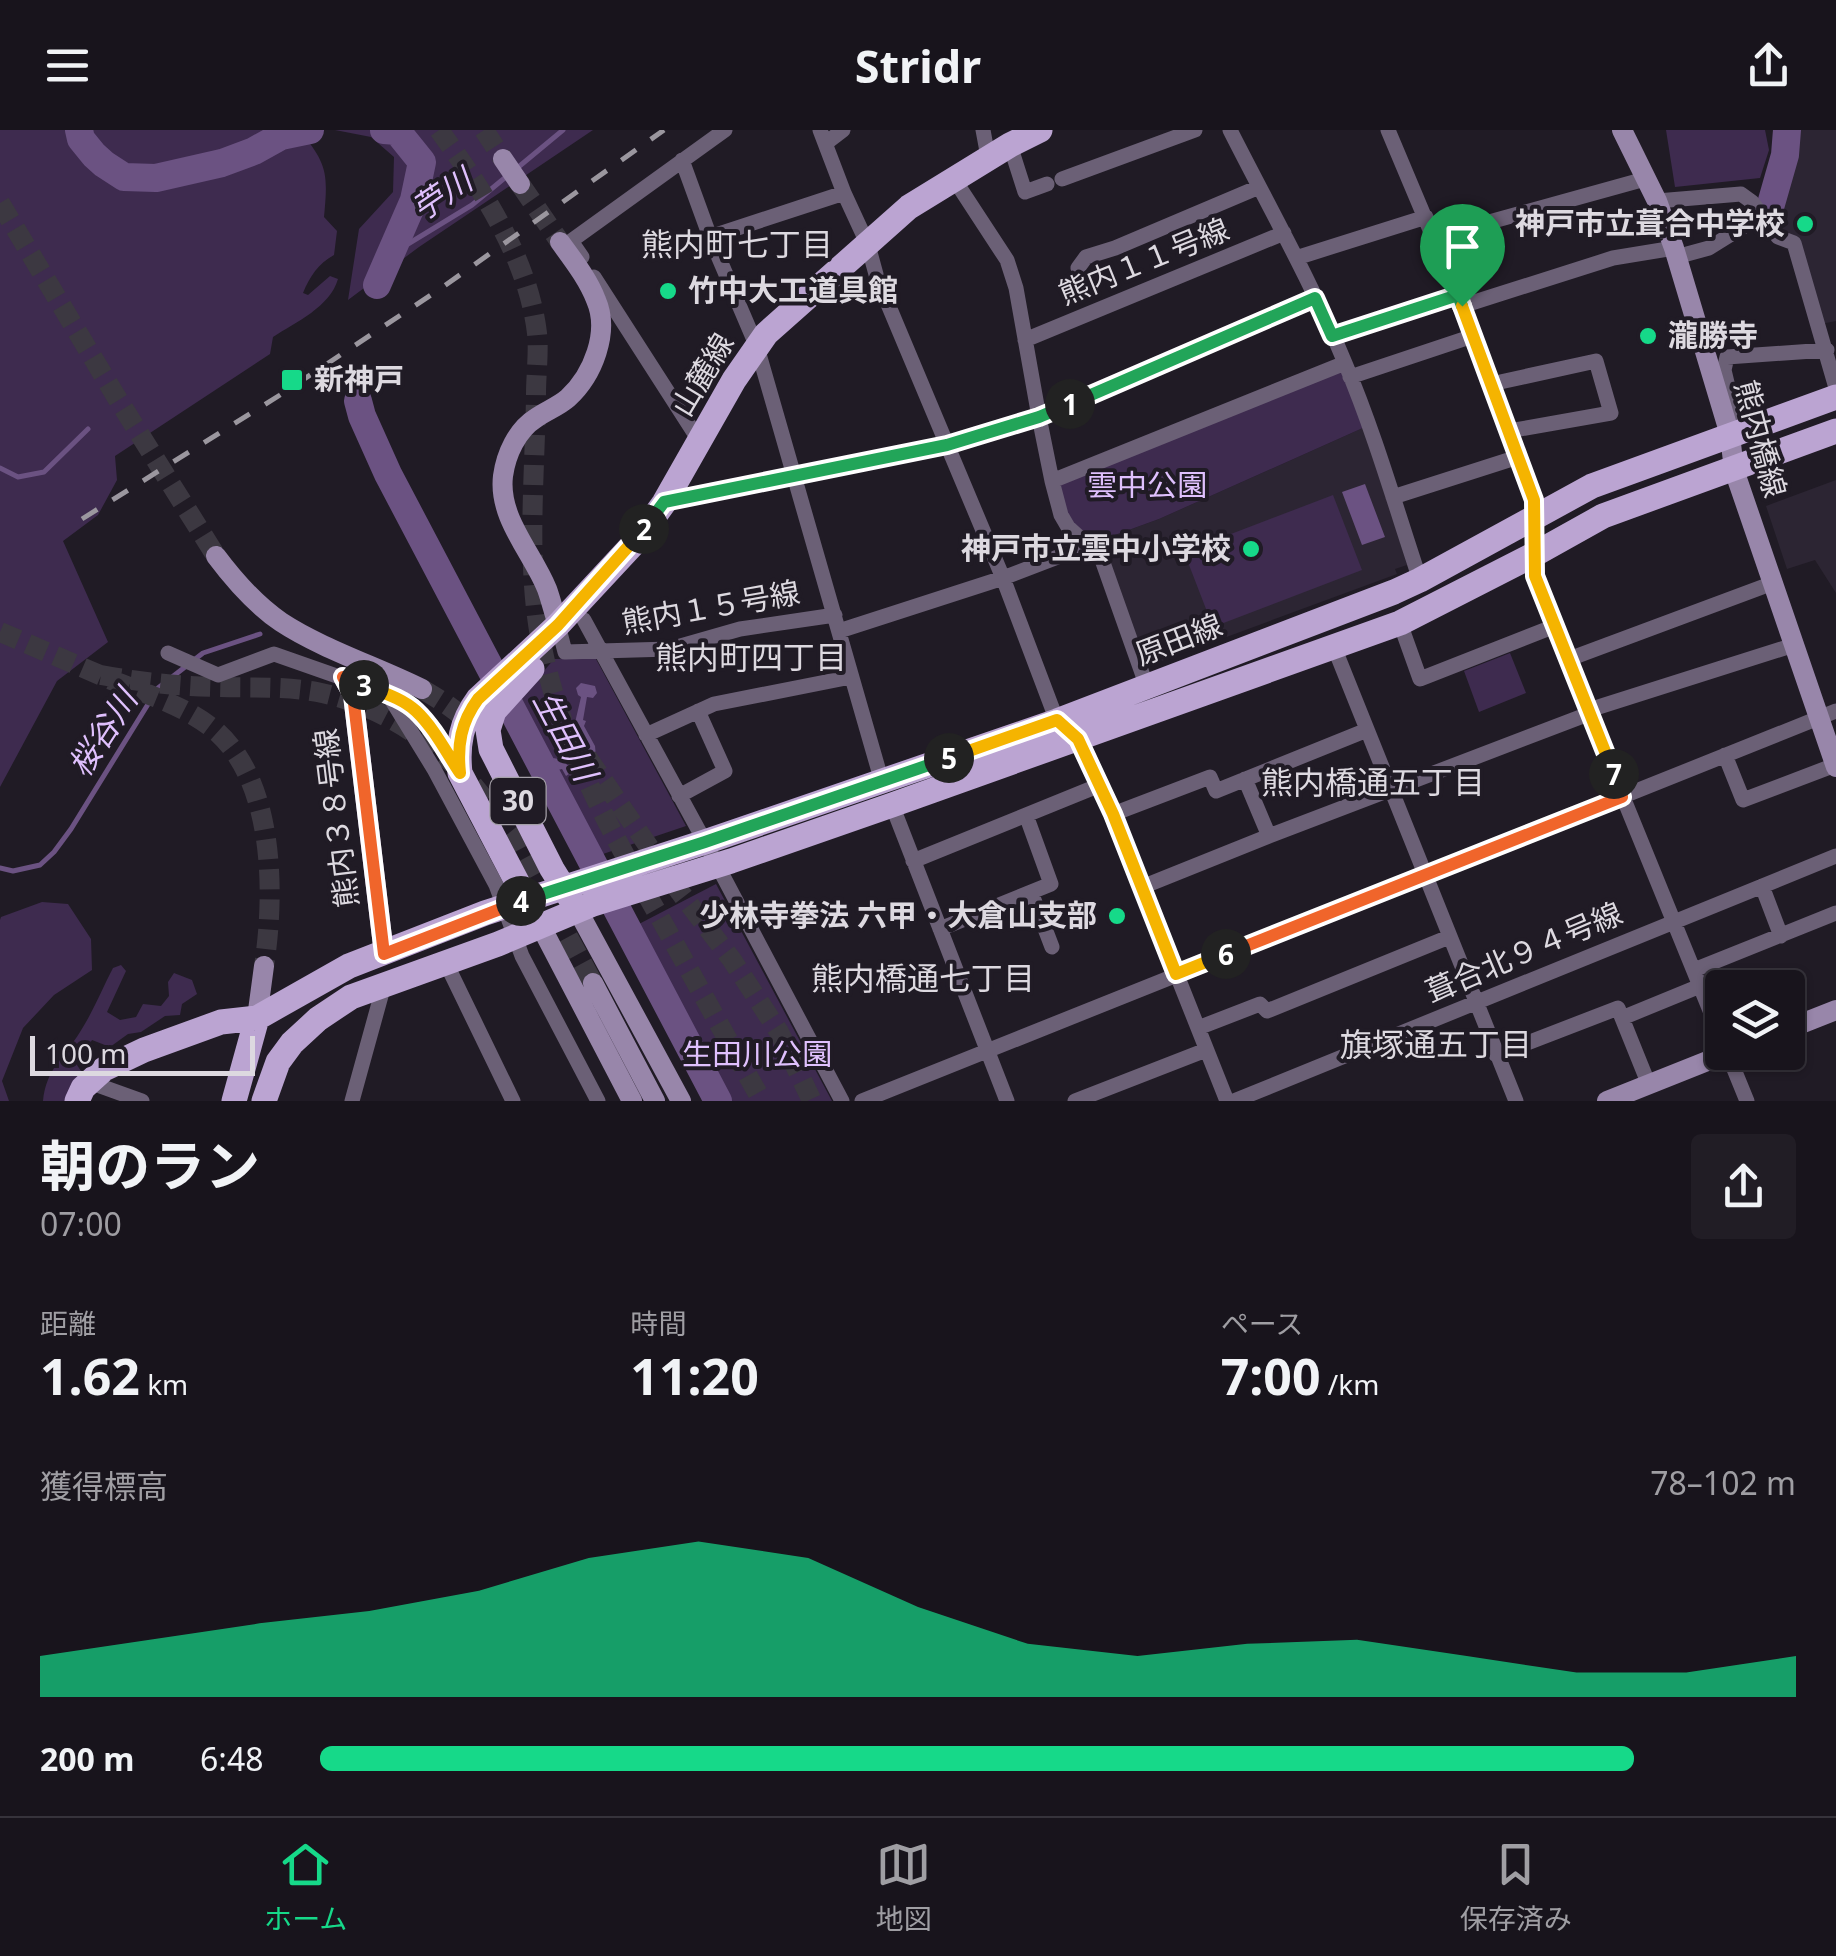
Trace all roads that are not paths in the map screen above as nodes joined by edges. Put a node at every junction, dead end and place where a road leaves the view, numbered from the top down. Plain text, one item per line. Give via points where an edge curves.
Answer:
1 (725, 130) edge
2 (843, 130) edge
3 (983, 130) edge
4 (1040, 130) edge
5 (1195, 130) edge
6 (1230, 130) edge
7 (1388, 130) edge
8 (1622, 130) edge
9 (823, 136) edge
10 (999, 151) junction
11 (682, 160) junction
12 (954, 179) junction
13 (1645, 179) junction
14 (1259, 187) junction
15 (844, 193) junction
16 (1657, 201) junction
17 (1762, 215) junction
18 (1426, 217) junction
19 (1284, 234) junction
20 (710, 237) junction
21 (1434, 237) junction
22 (560, 242) tunnel mouth
23 (868, 245) junction
24 (1675, 253) junction
25 (1296, 258) junction
26 (1078, 268) dead end
27 (1315, 298) junction
28 (1460, 300) junction
29 (1332, 336) junction
30 (1474, 336) junction
31 (1025, 340) junction
32 (757, 347) junction
33 (1826, 350) junction
34 (1348, 370) junction
35 (1491, 384) junction
36 (1836, 388) edge
37 (1836, 396) edge
38 (1039, 417) junction
39 (1509, 431) junction
40 (1836, 432) edge
41 (1730, 435) junction
42 (700, 442) junction
43 (947, 445) junction
44 (1518, 457) junction
45 (1734, 470) junction
46 (794, 474) junction
47 (1052, 481) junction
48 (1393, 497) junction
49 (664, 502) junction
50 (1534, 518) junction
51 (1089, 545) junction
52 (1535, 554) junction
53 (216, 556) tunnel mouth
54 (1002, 578) junction
55 (1420, 580) junction
56 (1773, 583) junction
57 (546, 586) junction
58 (576, 613) junction
59 (837, 623) junction
60 (1400, 624) junction
61 (1555, 626) junction
62 (1794, 645) junction
63 (1334, 648) junction
64 (168, 653) dead end
65 (602, 653) junction
66 (1569, 659) junction
67 (343, 677) junction
68 (851, 677) junction
69 (1147, 686) junction
70 (422, 688) tunnel mouth
71 (388, 694) junction
72 (485, 701) junction
73 (698, 711) junction
74 (1590, 711) junction
75 (1827, 714) edge
76 (1057, 720) junction
77 (1367, 730) junction
78 (646, 735) junction
79 (1078, 739) junction
80 (1725, 754) junction
81 (1836, 766) edge
82 (460, 773) junction
83 (1245, 779) junction
84 (1100, 785) junction
85 (1390, 788) junction
86 (887, 793) junction
87 (679, 796) junction
88 (1622, 797) junction
89 (1113, 814) junction
90 (1026, 815) junction
91 (1269, 836) junction
92 (710, 854) junction
93 (1836, 856) edge
94 (914, 861) junction
95 (1424, 874) junction
96 (1762, 886) junction
97 (1142, 887) junction
98 (1031, 892) junction
99 (579, 896) junction
100 (515, 903) junction
101 (1836, 913) edge
102 (1674, 920) junction
103 (540, 926) junction
104 (940, 929) junction
105 (1781, 936) junction
106 (515, 937) junction
107 (1449, 937) junction
108 (1052, 947) dead end
109 (384, 954) junction
110 (446, 963) junction
111 (264, 966) tunnel mouth
112 (1694, 970) junction
113 (1176, 974) junction
114 (593, 983) tunnel mouth
115 (384, 985) junction
116 (1700, 986) junction
117 (1705, 998) edge
118 (1476, 1004) junction
119 (1836, 1010) edge
120 (256, 1018) junction
121 (1622, 1018) junction
122 (1805, 1022) edge
123 (1198, 1028) junction
124 (986, 1050) junction
125 (1206, 1050) junction
126 (1496, 1055) junction
127 (278, 1062) junction
128 (1705, 1062) edge
129 (1735, 1070) edge
130 (1649, 1084) junction
131 (83, 1092) edge
132 (142, 1101) edge
133 (234, 1101) edge
134 (264, 1101) edge
135 (352, 1101) edge
136 (513, 1101) edge
137 (598, 1101) edge
138 (632, 1101) edge
139 (656, 1101) edge
140 (681, 1101) edge
141 (842, 1101) edge
142 (862, 1101) edge
143 (1007, 1101) edge
144 (1074, 1101) edge
145 (1230, 1101) edge
146 (1516, 1101) edge
147 (1607, 1101) edge
148 (1747, 1101) edge

1 - 11 street
2 - 9 street
3 - 10 street
4 - 10 main road, 山麓線
5 - 10 street via 1025,192
6 - 14 street
7 - 18 street
8 - 13 street, 熊内橋線
9 - 15 street
10 - 12 main road, 山麓線
11 - 20 street
11 - 42 street via 572,241
12 - 23 main road, 山麓線 via 909,207
12 - 31 street via 1006,260
13 - 16 street, 熊内橋線
13 - 21 street
14 - 19 street
14 - 26 street via 1086,256
15 - 20 street
15 - 23 street
16 - 17 street via 1741,194
16 - 24 street, 熊内橋線
17 - 24 street via 1709,248
17 - 33 street via 1778,237 1794,243
18 - 21 street
18 - 25 street
19 - 25 street
19 - 31 street, 熊内１１号線
20 - 32 street
21 - 28 street
22 - 57 street via 598,302 599,345 568,398 519,434 503,478 504,501
23 - 32 main road, 山麓線
23 - 43 street
24 - 28 street via 1613,258
24 - 41 street, 熊内橋線
25 - 27 street
27 - 29 street
27 - 38 street
28 - 29 street
28 - 30 street
29 - 34 street
30 - 34 street
30 - 35 street
31 - 38 street
32 - 42 main road, 山麓線
32 - 46 street
33 - 36 street
33 - 41 street via 1727,357
34 - 47 street
34 - 48 street
35 - 39 street
35 - 39 street via 1596,362 1611,413
37 - 41 main road, 原田線
38 - 43 street
38 - 47 street
39 - 44 street
40 - 45 main road, 原田線
41 - 45 street, 熊内橋線
41 - 50 main road, 原田線 via 1592,486
42 - 49 main road, 山麓線
43 - 46 street
43 - 54 street
44 - 48 street
44 - 50 street
45 - 52 main road, 原田線 via 1603,516
45 - 56 street, 熊内橋線
46 - 49 street
46 - 59 street
47 - 51 street via 1061,515
48 - 55 street
49 - 58 main road, 山麓線
50 - 52 street
50 - 55 main road, 原田線
51 - 54 street, 熊内１５号線
51 - 69 street via 1101,557
52 - 60 main road, 原田線
52 - 61 street via 1535,576
53 - 70 street via 282,622
54 - 59 street, 熊内１５号線
54 - 76 street
55 - 69 main road, 原田線
56 - 62 street, 熊内橋線
56 - 66 street
57 - 58 street
57 - 58 street via 566,596
58 - 65 street
58 - 65 street, 熊内１５号線 via 565,652
58 - 72 main road, 30
59 - 65 street, 熊内１５号線 via 740,629 670,649
59 - 68 street
60 - 61 street via 1420,678
60 - 63 main road, 原田線
61 - 66 street
62 - 74 street
62 - 75 street, 熊内橋線
63 - 77 street
63 - 79 main road, 原田線
64 - 67 street via 218,675 274,654
65 - 78 street
66 - 74 street
67 - 71 street
67 - 109 street, 熊内３８号線 via 353,695
68 - 73 street
68 - 86 street
69 - 76 main road, 原田線
71 - 82 street via 414,708
71 - 100 street via 496,885
72 - 82 main road, 30 via 468,712 463,725
72 - 99 main road, 30 via 491,749
73 - 78 street
73 - 87 street via 725,771
74 - 85 street
74 - 88 street
75 - 80 street
75 - 81 street, 熊内橋線
76 - 79 street
76 - 86 main road, 原田線
77 - 83 street
77 - 85 street
78 - 87 street
79 - 84 street
79 - 86 main road, 原田線
80 - 81 street via 1743,800
80 - 88 street
82 - 100 main road, 30
83 - 89 street via 1216,791 1210,778
83 - 91 street
84 - 89 street
84 - 90 street
85 - 91 street
85 - 95 street
86 - 92 main road, 原田線
86 - 94 street
87 - 92 street
88 - 95 street
88 - 102 street
89 - 97 street
90 - 94 street
90 - 98 street via 1051,884
91 - 97 street
92 - 99 main road, 原田線
92 - 141 street
93 - 96 street, 葺合北９４号線
94 - 104 street
95 - 107 street
95 - 113 street
96 - 102 street, 葺合北９４号線
96 - 105 street
97 - 113 street
98 - 104 street
98 - 108 street
99 - 100 main road, 原田線
99 - 103 main road
99 - 140 street
100 - 103 street
100 - 106 street
100 - 109 main road, 原田線
101 - 105 street
102 - 112 street
102 - 118 street, 葺合北９４号線
103 - 106 main road
103 - 138 street
104 - 124 street
105 - 112 street
106 - 110 main road
106 - 137 street
107 - 118 street
107 - 123 street via 1267,1011 1260,1004
109 - 120 main road, 原田線 via 348,966
110 - 115 main road
110 - 136 street
111 - 120 street
112 - 116 street
113 - 123 street
113 - 124 street
114 - 139 street
115 - 127 main road via 318,1019
115 - 135 street
116 - 117 street
116 - 121 street
118 - 126 street
118 - 145 street, 葺合北９４号線
119 - 122 street
120 - 127 main road
120 - 131 main road, 原田線 via 221,1022 144,1050 104,1069
120 - 133 main road
121 - 126 street via 1618,1008
121 - 130 street
123 - 125 street
124 - 142 street
124 - 143 street
125 - 144 street
125 - 145 street
126 - 146 street
127 - 134 main road
128 - 130 street
129 - 148 street
130 - 147 street
131 - 132 street

